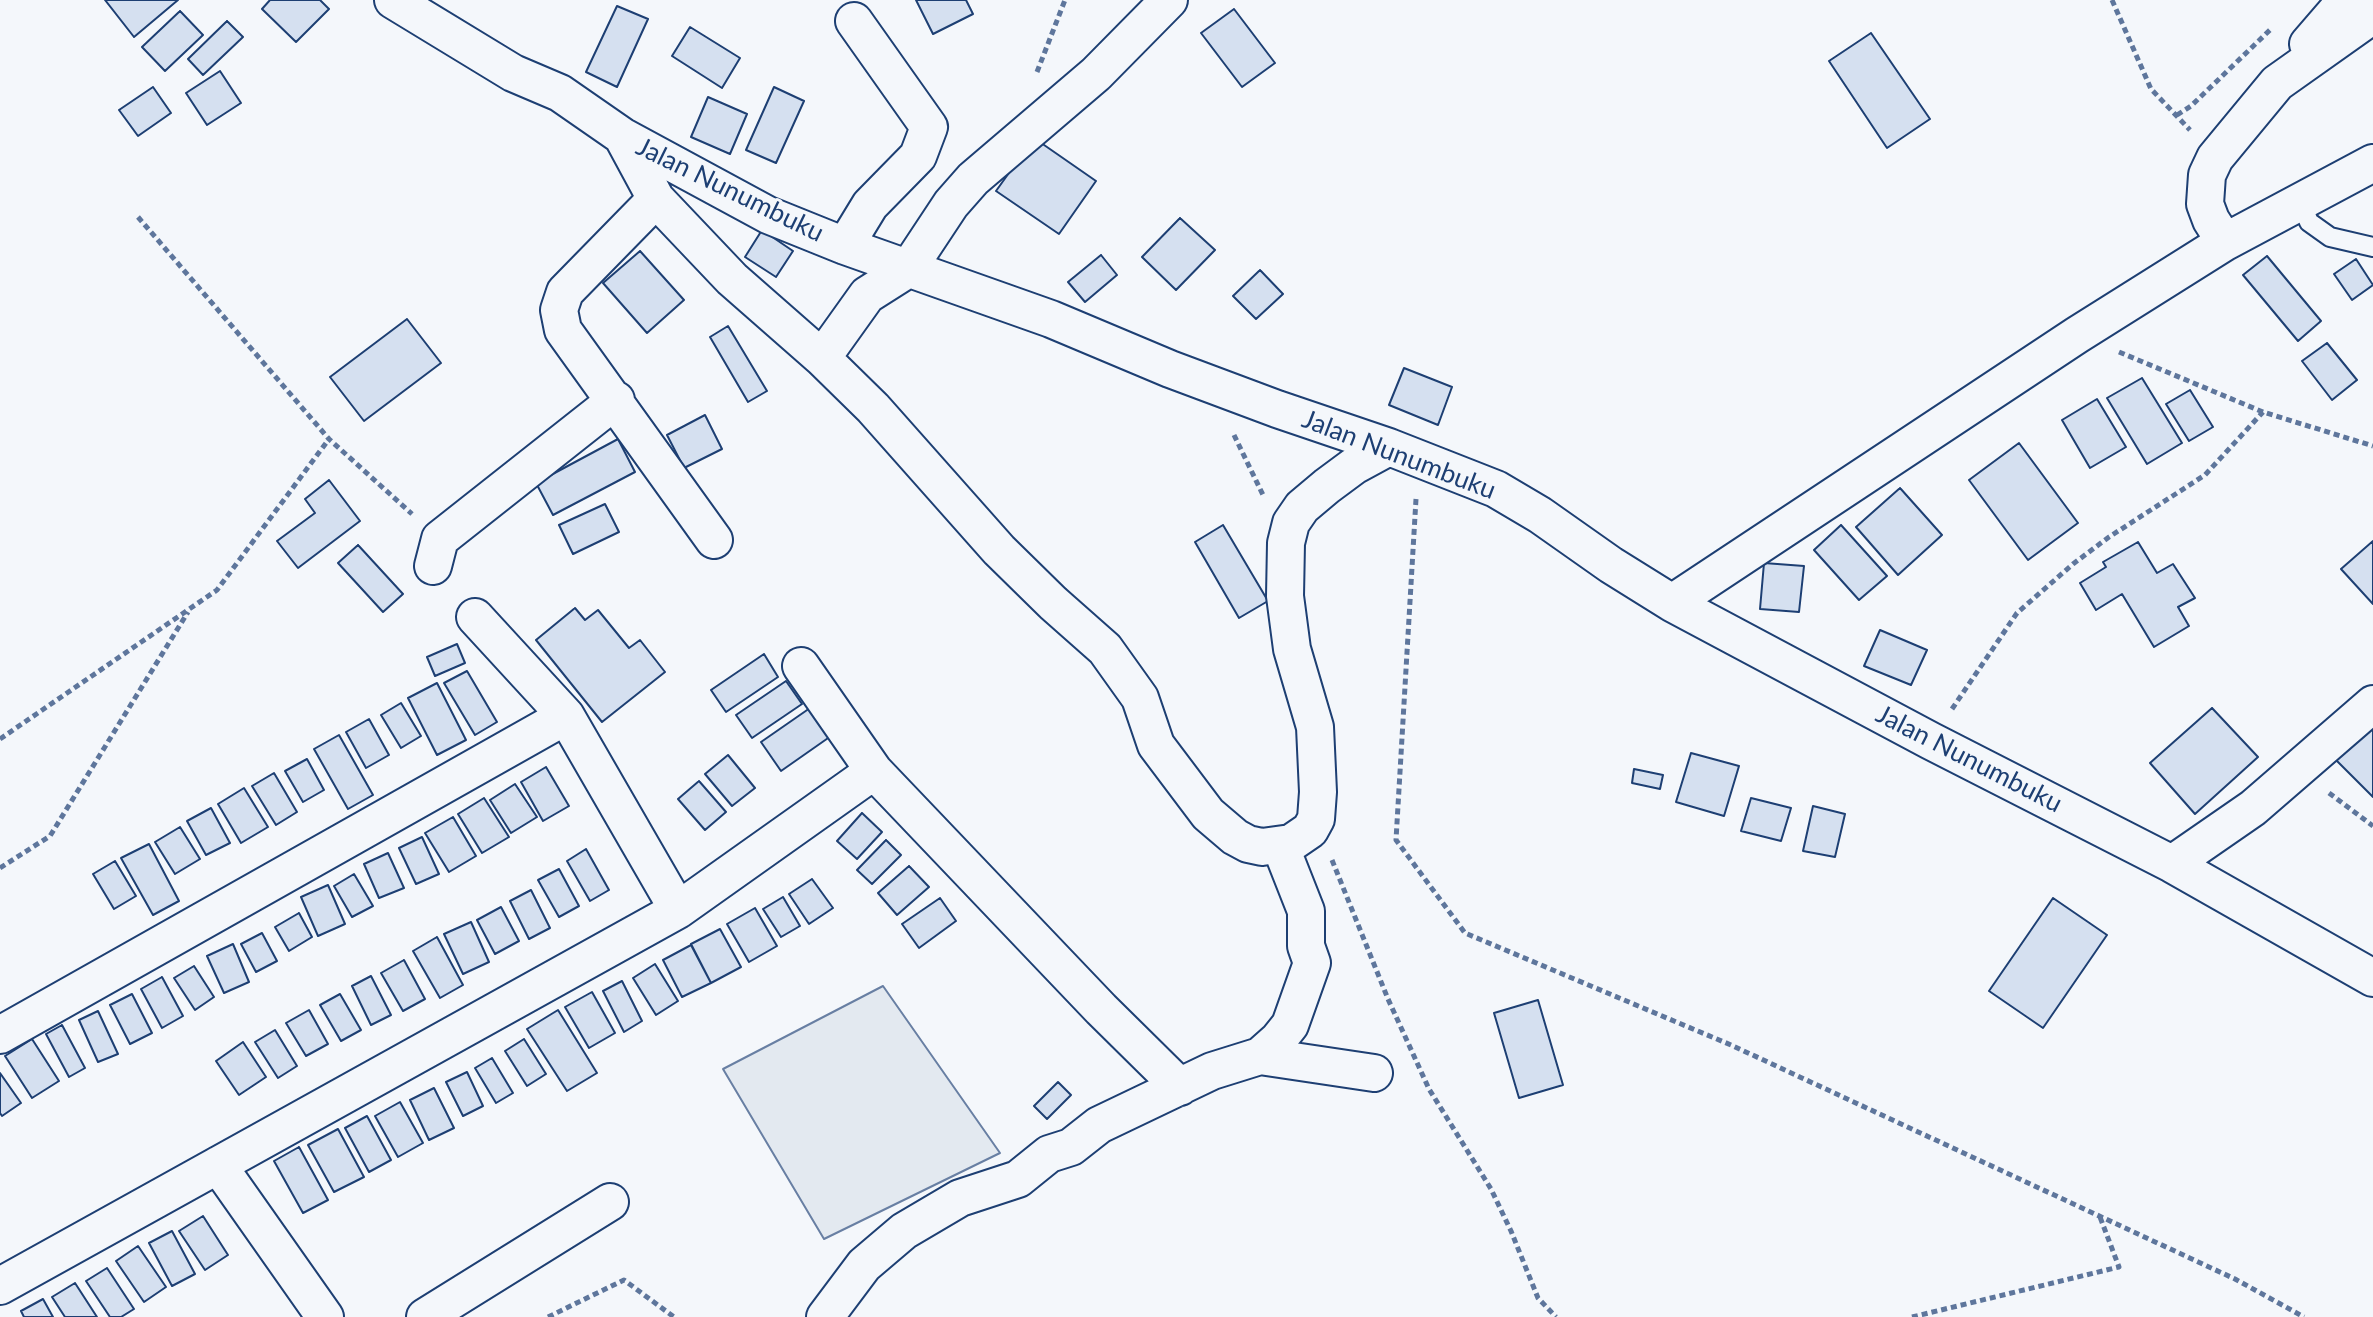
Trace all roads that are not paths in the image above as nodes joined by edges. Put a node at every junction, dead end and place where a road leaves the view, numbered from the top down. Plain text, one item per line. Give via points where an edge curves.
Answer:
1 (393, 0) edge
2 (1169, 0) edge
3 (2346, 0) edge
4 (2373, 15) edge
5 (854, 21) dead end
6 (2277, 83) junction
7 (622, 136) junction
8 (2373, 163) edge
9 (656, 199) junction
10 (2301, 203) junction
11 (2225, 242) junction
12 (845, 246) junction
13 (2373, 247) edge
14 (908, 269) junction
15 (822, 358) junction
16 (616, 400) junction
17 (1404, 452) junction
18 (714, 540) dead end
19 (436, 553) road end
20 (1672, 603) junction
21 (475, 617) dead end
22 (801, 666) dead end
23 (2373, 704) edge
24 (566, 716) junction
25 (874, 771) junction
26 (1280, 845) junction
27 (2172, 864) junction
28 (678, 910) junction
29 (2373, 978) edge
30 (0, 1035) edge
31 (1260, 1056) junction
32 (1374, 1073) dead end
33 (1180, 1087) junction
34 (218, 1165) junction
35 (610, 1202) dead end
36 (0, 1286) edge
37 (325, 1317) edge
38 (425, 1317) edge
39 (825, 1317) edge

1 - 7 street, Jalan Nunumbuku via 513,73 560,93
2 - 14 street via 1096,74 973,179
3 - 6 street
4 - 6 street
5 - 12 street via 929,127 918,156 870,205
6 - 11 street via 2207,175 2205,204
7 - 9 street
7 - 12 street, Jalan Nunumbuku via 768,215
8 - 10 street
9 - 15 street via 732,279
9 - 16 street via 565,292 559,310 563,330
10 - 11 street
10 - 13 lane via 2309,222 2330,237
11 - 20 street
12 - 14 street, Jalan Nunumbuku
14 - 15 street via 867,295
14 - 17 street, Jalan Nunumbuku
15 - 26 street via 999,550 1105,649 1140,698 1156,745 1208,814 1248,844
16 - 18 street
16 - 19 street
17 - 20 street, Jalan Nunumbuku via 1496,489
17 - 26 street via 1354,466 1302,507 1291,523 1285,596 1292,649 1315,727 1318,792 1310,830
20 - 27 street, Jalan Nunumbuku
21 - 24 street
22 - 25 street
23 - 27 street via 2253,808
24 - 28 street
24 - 30 street
25 - 28 street
25 - 33 street
26 - 31 street via 1306,911 1306,946 1312,963 1290,1025
27 - 29 street, Jalan Nunumbuku
28 - 34 street
31 - 32 street
31 - 33 street
33 - 39 street via 1099,1125 1018,1179 960,1198 904,1231 864,1265
34 - 36 street
34 - 37 street
35 - 38 street

